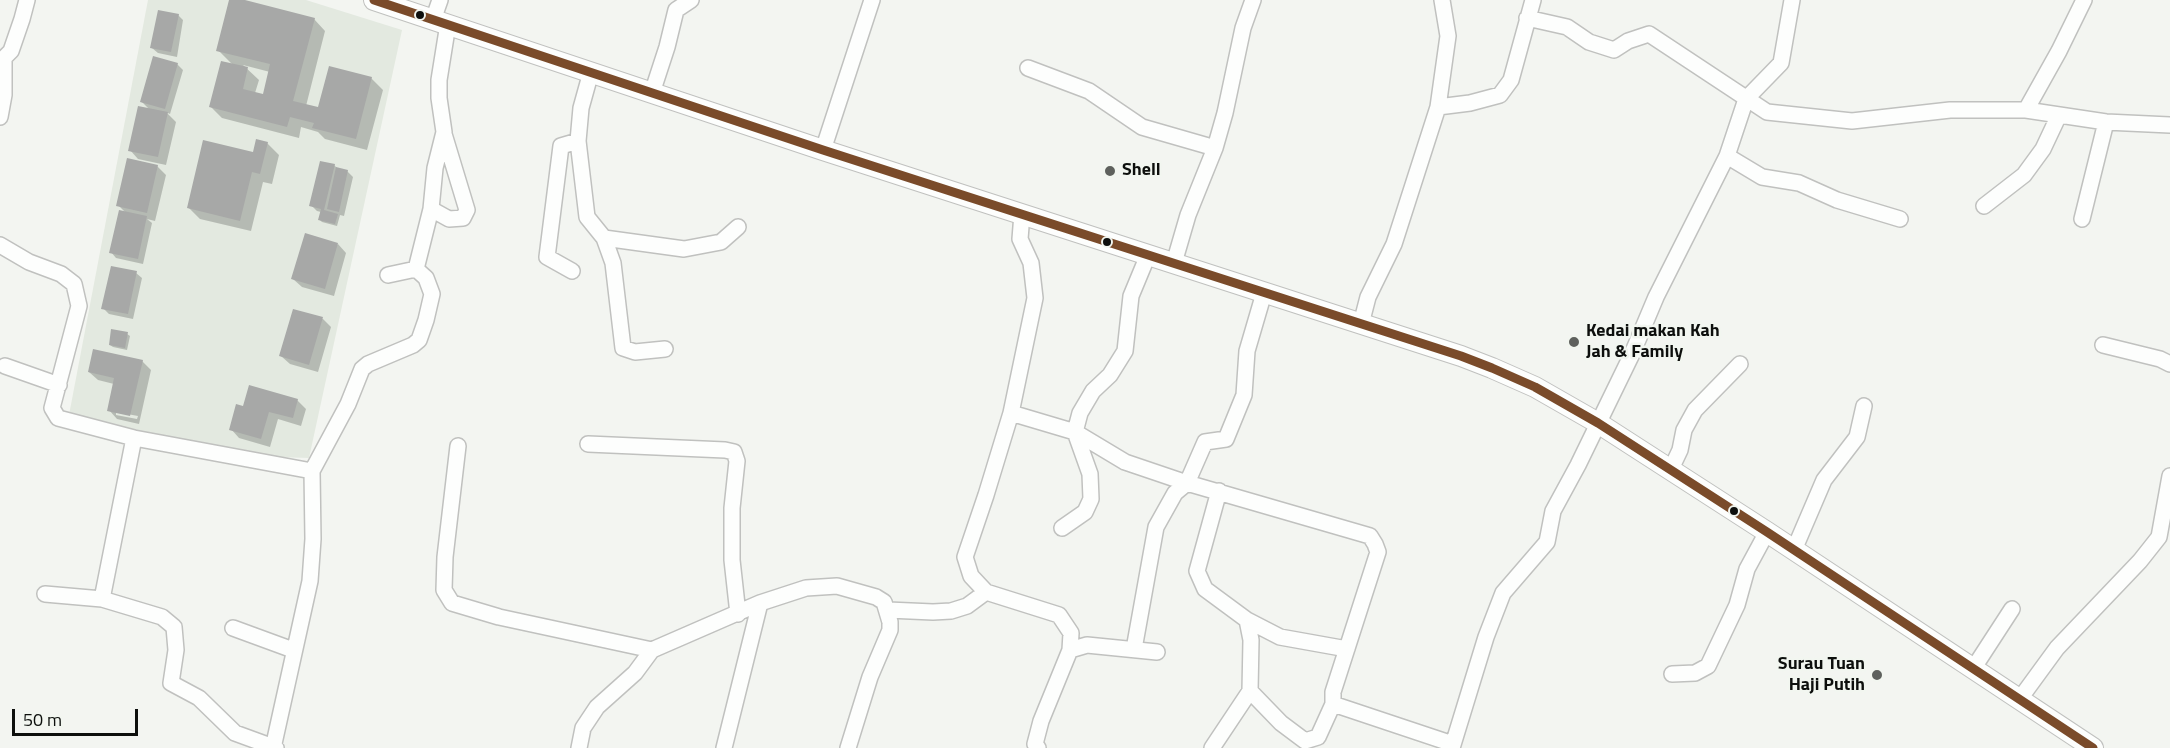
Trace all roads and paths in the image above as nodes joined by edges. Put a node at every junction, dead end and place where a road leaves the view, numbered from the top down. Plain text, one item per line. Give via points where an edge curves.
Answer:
1 (27, 0) edge
2 (374, 0) edge
3 (440, 0) edge
4 (691, 0) edge
5 (872, 0) edge
6 (1253, 0) edge
7 (1442, 0) edge
8 (1533, 0) edge
9 (1792, 0) edge
10 (2084, 0) edge
11 (1527, 18) junction
12 (441, 22) junction
13 (2, 58) edge
14 (1028, 68) dead end
15 (591, 72) junction
16 (652, 93) junction
17 (1746, 99) junction
18 (1438, 107) junction
19 (2026, 110) junction
20 (2059, 115) junction
21 (0, 117) edge
22 (2106, 122) junction
23 (2162, 125) edge
24 (444, 132) junction
25 (2170, 132) edge
26 (578, 141) junction
27 (1215, 148) junction
28 (823, 150) junction
29 (1727, 156) junction
30 (1984, 206) dead end
31 (431, 209) junction
32 (1022, 214) junction
33 (1899, 219) dead end
34 (2082, 219) dead end
35 (738, 227) dead end
36 (604, 238) junction
37 (0, 245) edge
38 (1148, 255) junction
39 (1174, 263) junction
40 (416, 269) junction
41 (572, 271) dead end
42 (388, 275) dead end
43 (1264, 293) junction
44 (1360, 324) junction
45 (2103, 345) dead end
46 (664, 349) dead end
47 (1740, 364) dead end
48 (2170, 364) edge
49 (5, 366) dead end
50 (59, 385) junction
51 (1864, 406) dead end
52 (1011, 413) junction
53 (1598, 423) junction
54 (1075, 432) junction
55 (134, 438) junction
56 (588, 444) dead end
57 (458, 446) dead end
58 (1671, 469) junction
59 (312, 471) junction
60 (2170, 476) edge
61 (1187, 483) junction
62 (1219, 491) junction
63 (1062, 528) dead end
64 (1767, 532) junction
65 (1794, 550) junction
66 (986, 592) junction
67 (45, 594) dead end
68 (102, 599) junction
69 (760, 603) junction
70 (2012, 609) dead end
71 (888, 610) junction
72 (738, 614) junction
73 (1247, 620) junction
74 (233, 628) dead end
75 (1134, 649) junction
76 (1347, 649) junction
77 (293, 650) junction
78 (652, 650) junction
79 (1070, 650) junction
80 (1157, 652) dead end
81 (1973, 669) junction
82 (1671, 674) dead end
83 (1250, 691) junction
84 (2019, 700) junction
85 (1333, 704) junction
86 (2083, 745) edge
87 (1452, 746) edge
88 (274, 748) edge
89 (579, 748) edge
90 (724, 748) edge
91 (848, 748) edge
92 (1038, 748) edge
93 (1212, 748) edge

1 - 13 street via 10,51
2 - 12 main road
3 - 12 street
4 - 16 street via 676,10
5 - 28 street
6 - 27 street
7 - 18 street via 1448,36
8 - 11 street
9 - 17 street via 1781,63
10 - 19 street
11 - 17 street via 1567,27 1589,42 1614,50 1650,34
11 - 18 street via 1511,80 1500,95
12 - 15 main road
12 - 24 street via 439,98
13 - 21 street via 4,95
14 - 27 street via 1089,91 1142,127
15 - 16 main road
15 - 26 street via 581,108
16 - 28 main road
17 - 19 street via 1767,112 1852,121 1950,110
17 - 29 street
18 - 44 street via 1394,244 1368,297
19 - 20 street
20 - 22 street
20 - 30 street via 2043,149 2024,175
22 - 23 street
22 - 34 street
23 - 25 street
24 - 31 street
24 - 31 street via 467,210 463,218 449,219
26 - 36 street via 587,217
26 - 41 street via 561,146 547,257
27 - 39 street
28 - 32 main road
29 - 33 street via 1762,177 1799,183 1837,200
29 - 53 street
31 - 40 street
32 - 38 main road
32 - 52 street via 1020,239 1031,263 1035,298
35 - 36 street via 721,242 684,249
36 - 46 street via 613,263 623,348 635,352
37 - 50 street via 29,262 62,274 74,284 79,306
38 - 39 main road
38 - 54 street via 1131,296 1125,351 1110,375 1092,391
39 - 43 main road
40 - 42 street
40 - 59 street via 426,278 432,294 419,340 362,369
43 - 44 main road
43 - 61 street via 1247,351 1244,395 1226,439 1205,442
44 - 53 main road via 1492,368
45 - 48 street
47 - 58 street via 1695,410
49 - 50 street
50 - 55 street via 52,408 58,418
51 - 65 street via 1857,437 1824,480
52 - 54 street
52 - 66 street via 965,557 971,576
53 - 58 main road
53 - 87 street via 1553,511 1547,542 1503,593
54 - 61 street via 1125,462
54 - 63 street via 1090,474 1091,499 1085,512
55 - 59 street
55 - 68 street
56 - 72 street via 734,452 737,461 732,560
57 - 78 street via 445,557 444,590 452,603
58 - 64 main road
59 - 77 street via 310,581
60 - 84 street via 2159,537 2057,648
61 - 62 street
61 - 75 street via 1175,493 1156,527
62 - 73 street via 1197,571 1205,589
62 - 76 street via 1370,536 1378,552
64 - 65 main road
64 - 82 street via 1747,569 1737,605 1708,666 1695,673
65 - 81 main road
66 - 71 street via 967,606 951,611
66 - 79 street via 1059,615 1071,633
67 - 68 street
68 - 88 street via 162,617 174,627 176,650 171,683 199,698 235,733
69 - 71 street via 806,588 837,586 869,593 884,602
69 - 72 street
69 - 90 street
70 - 81 street
71 - 91 street via 890,630 870,676
72 - 78 street
73 - 76 street via 1280,637
73 - 83 street via 1251,640
74 - 77 street
75 - 79 street via 1087,645
75 - 80 street
76 - 85 street
77 - 88 street
78 - 89 street via 635,673 597,707 583,728
79 - 92 street via 1041,721 1035,744
81 - 84 main road
83 - 85 street via 1305,741 1318,737
83 - 93 street
84 - 86 main road
85 - 87 street

